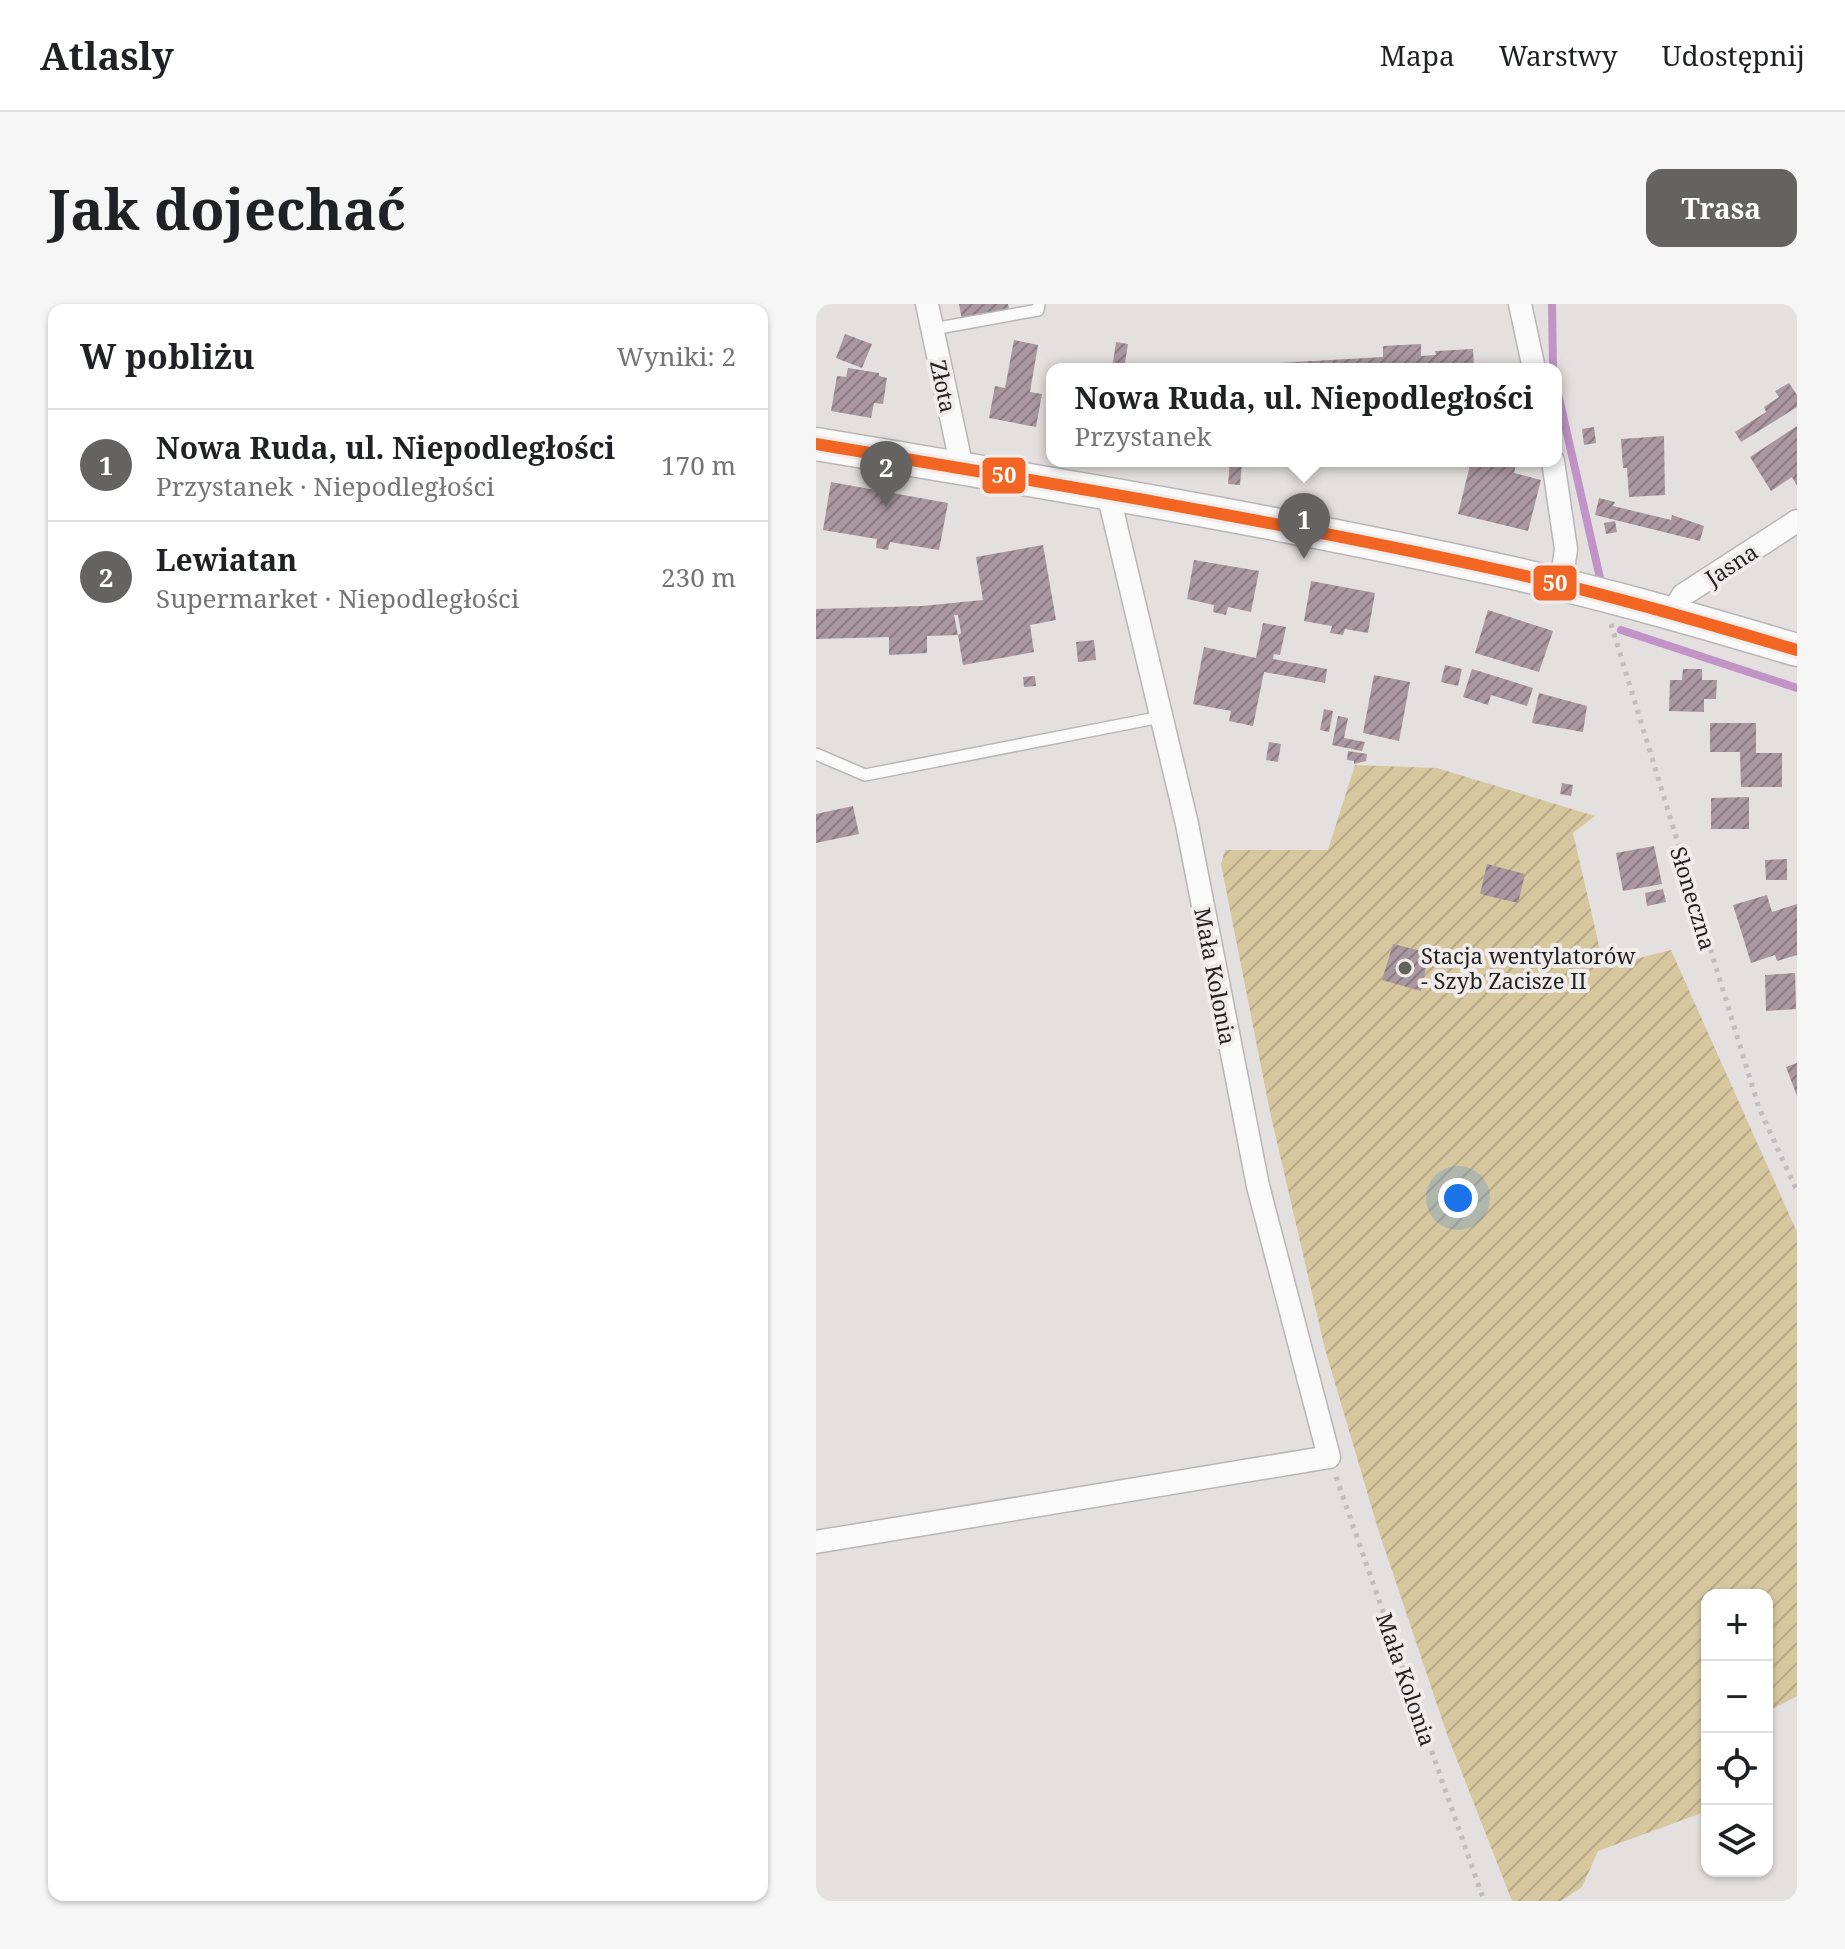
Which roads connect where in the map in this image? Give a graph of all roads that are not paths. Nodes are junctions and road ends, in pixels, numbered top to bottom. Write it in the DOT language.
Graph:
graph roads {
  1 [pos="927,304"];
  2 [pos="1039,304"];
  3 [pos="1520,304"];
  4 [pos="933,329"];
  5 [pos="1533,363"];
  6 [pos="816,444"];
  7 [pos="1554,467"];
  8 [pos="962,468"];
  9 [pos="1108,493"];
  10 [pos="1797,521"];
  11 [pos="1561,585"];
  12 [pos="1672,613"];
  13 [pos="1797,650"];
  14 [pos="1161,717"];
  15 [pos="816,754"];
  16 [pos="816,1542"];
  1 -- 4 [label="street, Złota"];
  2 -- 4 [label="lane"];
  3 -- 5 [label="street"];
  4 -- 8 [label="street, Złota"];
  6 -- 8 [label="street"];
  7 -- 11 [label="street"];
  8 -- 9 [label="street"];
  9 -- 11 [label="street"];
  9 -- 14 [label="street, Mała Kolonia"];
  10 -- 12 [label="street, Jasna"];
  11 -- 12 [label="street"];
  12 -- 13 [label="street"];
  14 -- 15 [label="lane"];
  14 -- 16 [label="street, Mała Kolonia"];
}
